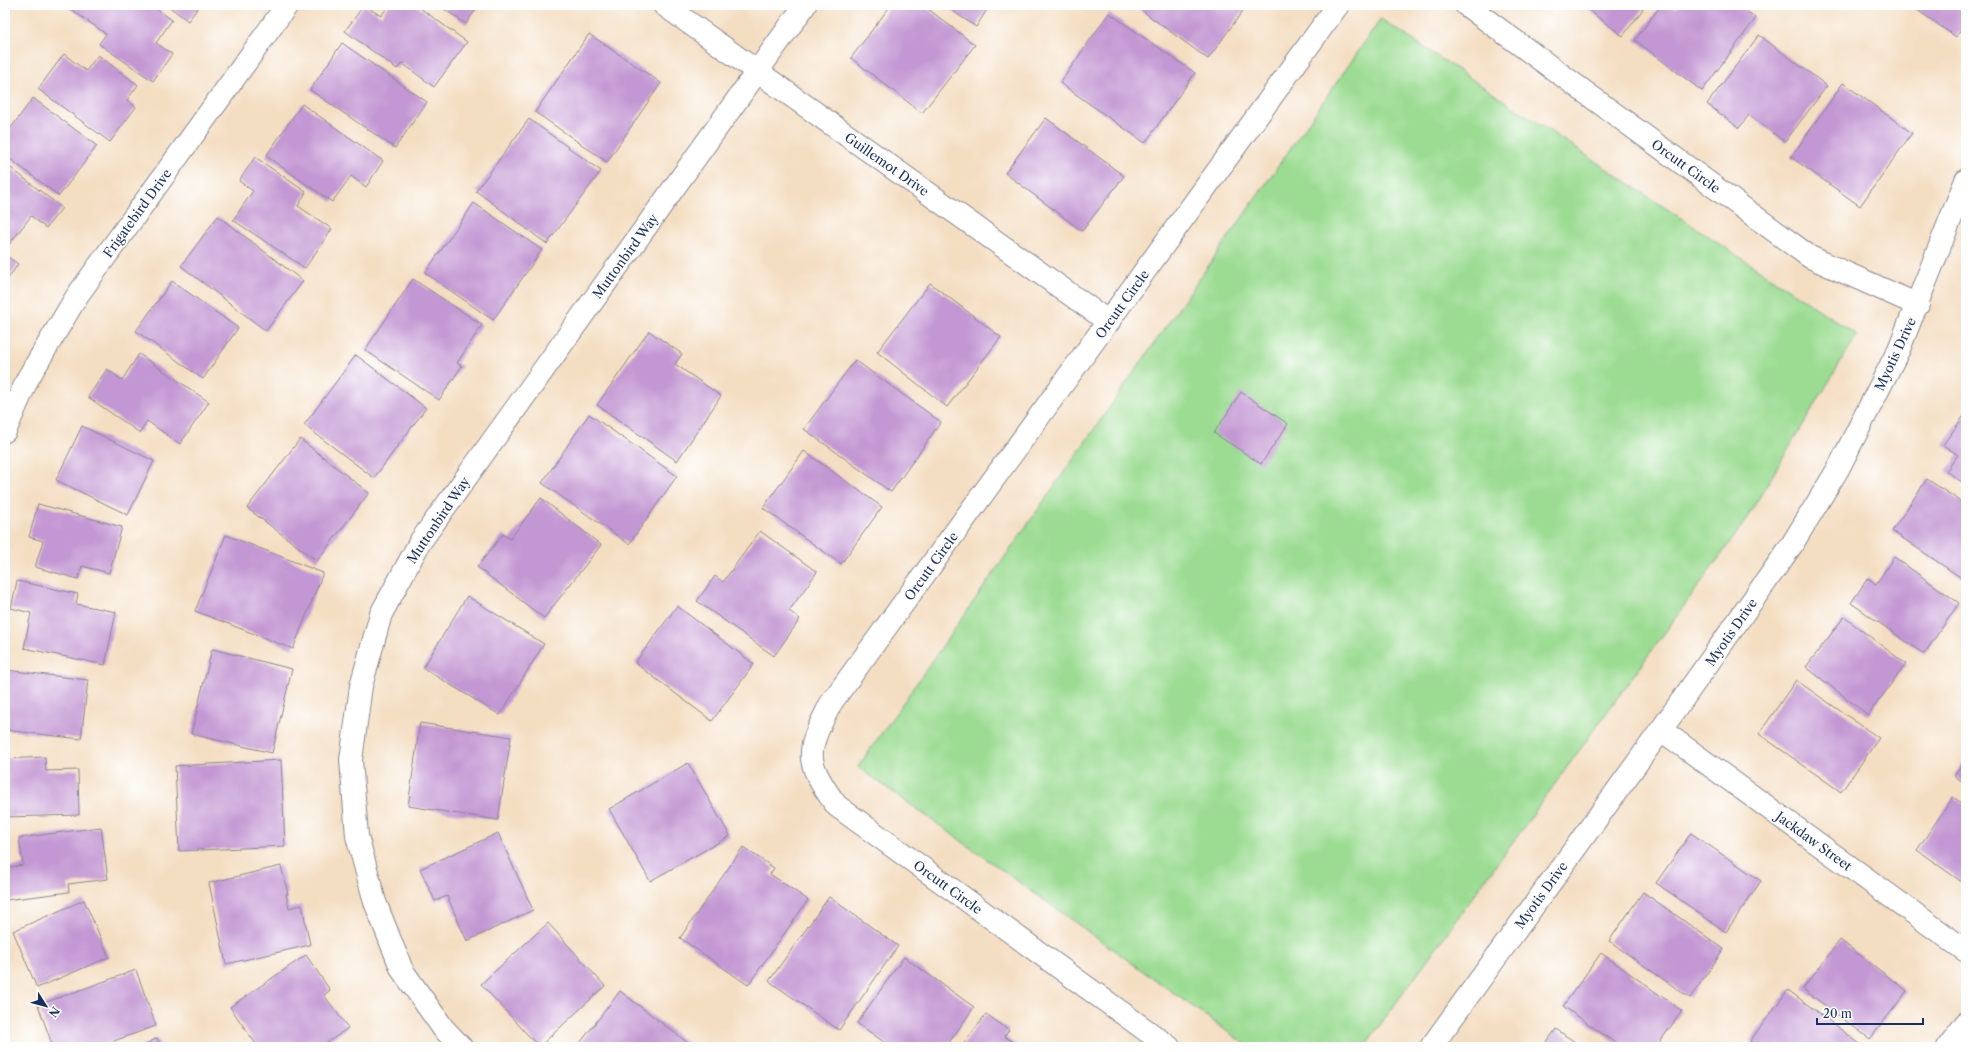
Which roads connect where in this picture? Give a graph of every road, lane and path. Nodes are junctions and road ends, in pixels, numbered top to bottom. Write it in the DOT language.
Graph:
graph roads {
  1 [pos="287,5"];
  2 [pos="664,5"];
  3 [pos="805,5"];
  4 [pos="1338,5"];
  5 [pos="1466,5"];
  6 [pos="757,72"];
  7 [pos="1966,180"];
  8 [pos="1918,305"];
  9 [pos="1109,322"];
  10 [pos="5,431"];
  11 [pos="1661,730"];
  12 [pos="1966,952"];
  13 [pos="1966,1022"];
  14 [pos="461,1047"];
  15 [pos="1169,1047"];
  16 [pos="1431,1047"];
  17 [pos="1948,1047"];
  1 -- 10 [label="street, Frigatebird Drive"];
  2 -- 6 [label="street, Guillemot Drive"];
  3 -- 6 [label="street, Muttonbird Way"];
  4 -- 9 [label="street, Orcutt Circle"];
  5 -- 8 [label="street, Orcutt Circle"];
  6 -- 9 [label="street, Guillemot Drive"];
  6 -- 14 [label="street, Muttonbird Way"];
  7 -- 8 [label="street, Myotis Drive"];
  8 -- 11 [label="street, Myotis Drive"];
  9 -- 15 [label="street, Orcutt Circle"];
  11 -- 12 [label="street, Jackdaw Street"];
  11 -- 16 [label="street, Myotis Drive"];
  13 -- 17 [label="street"];
}
